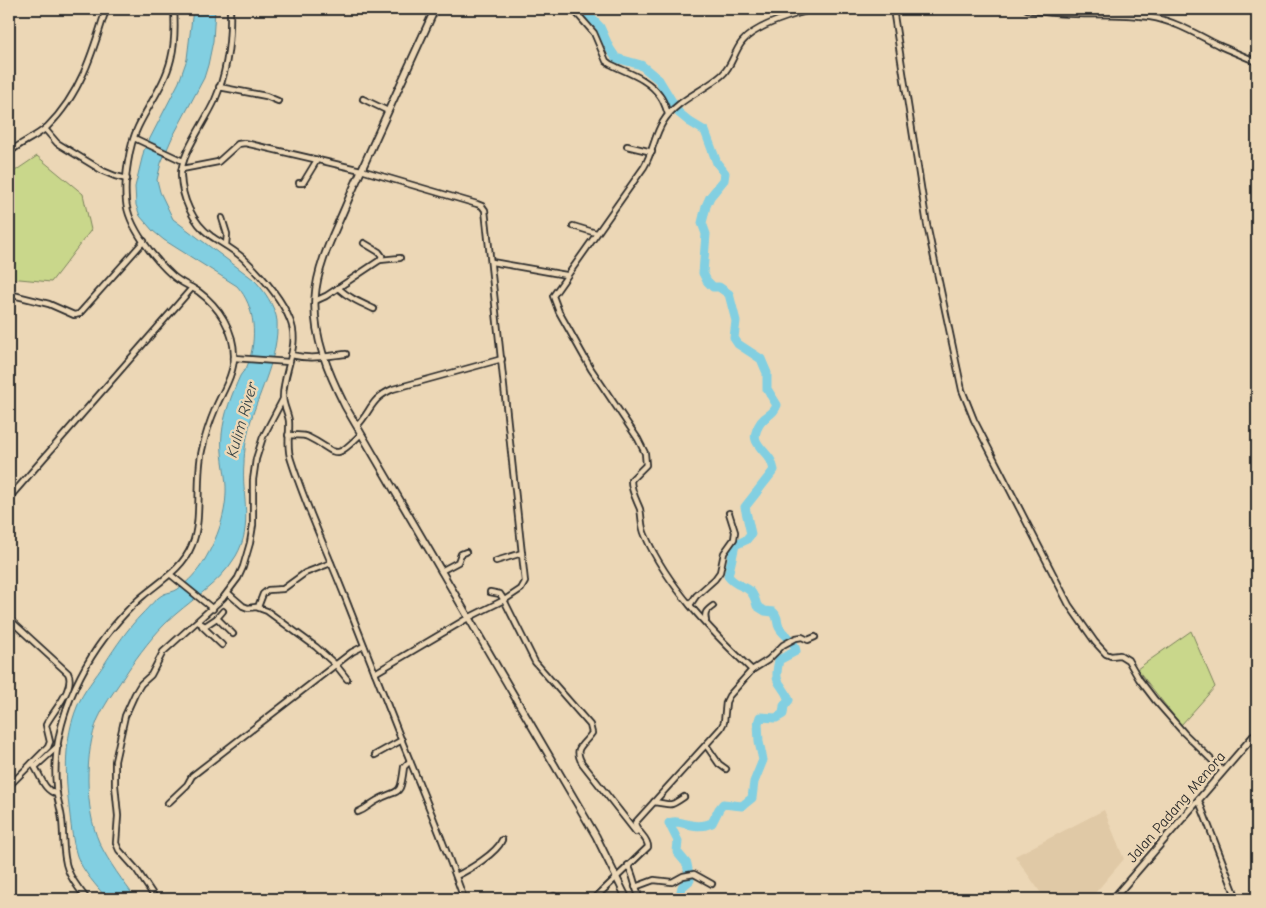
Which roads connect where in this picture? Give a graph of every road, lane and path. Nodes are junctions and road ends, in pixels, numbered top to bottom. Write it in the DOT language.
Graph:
graph roads {
  1 [pos="98,9"];
  2 [pos="174,9"];
  3 [pos="230,9"];
  4 [pos="435,9"];
  5 [pos="573,9"];
  6 [pos="814,9"];
  7 [pos="893,9"];
  8 [pos="1029,9"];
  9 [pos="105,12"];
  10 [pos="1257,62"];
  11 [pos="219,87"];
  12 [pos="363,99"];
  13 [pos="278,101"];
  14 [pos="388,111"];
  15 [pos="670,113"];
  16 [pos="45,129"];
  17 [pos="134,138"];
  18 [pos="628,146"];
  19 [pos="652,152"];
  20 [pos="9,153"];
  21 [pos="317,160"];
  22 [pos="183,161"];
  23 [pos="182,169"];
  24 [pos="361,170"];
  25 [pos="127,179"];
  26 [pos="299,183"];
  27 [pos="222,218"];
  28 [pos="573,226"];
  29 [pos="596,233"];
  30 [pos="144,241"];
  31 [pos="364,243"];
  32 [pos="226,245"];
  33 [pos="400,258"];
  34 [pos="380,260"];
  35 [pos="492,262"];
  36 [pos="566,275"];
  37 [pos="192,288"];
  38 [pos="338,288"];
  39 [pos="9,294"];
  40 [pos="315,301"];
  41 [pos="374,309"];
  42 [pos="346,354"];
  43 [pos="291,355"];
  44 [pos="236,358"];
  45 [pos="324,358"];
  46 [pos="502,359"];
  47 [pos="289,362"];
  48 [pos="283,399"];
  49 [pos="357,426"];
  50 [pos="361,434"];
  51 [pos="288,435"];
  52 [pos="9,498"];
  53 [pos="729,513"];
  54 [pos="466,552"];
  55 [pos="522,553"];
  56 [pos="496,561"];
  57 [pos="331,563"];
  58 [pos="441,571"];
  59 [pos="171,575"];
  60 [pos="228,592"];
  61 [pos="490,592"];
  62 [pos="504,600"];
  63 [pos="690,605"];
  64 [pos="713,606"];
  65 [pos="258,608"];
  66 [pos="212,609"];
  67 [pos="223,611"];
  68 [pos="217,618"];
  69 [pos="468,618"];
  70 [pos="9,619"];
  71 [pos="706,623"];
  72 [pos="200,624"];
  73 [pos="233,634"];
  74 [pos="815,637"];
  75 [pos="222,645"];
  76 [pos="364,646"];
  77 [pos="336,665"];
  78 [pos="752,670"];
  79 [pos="375,673"];
  80 [pos="347,679"];
  81 [pos="1257,732"];
  82 [pos="402,740"];
  83 [pos="706,745"];
  84 [pos="58,746"];
  85 [pos="375,754"];
  86 [pos="410,761"];
  87 [pos="34,765"];
  88 [pos="726,769"];
  89 [pos="1223,772"];
  90 [pos="9,786"];
  91 [pos="57,794"];
  92 [pos="684,797"];
  93 [pos="1199,801"];
  94 [pos="654,802"];
  95 [pos="168,803"];
  96 [pos="358,812"];
  97 [pos="502,840"];
  98 [pos="648,847"];
  99 [pos="628,865"];
  100 [pos="456,876"];
  101 [pos="616,876"];
  102 [pos="712,884"];
  103 [pos="635,887"];
  104 [pos="87,899"];
  105 [pos="156,899"];
  106 [pos="464,899"];
  107 [pos="594,899"];
  108 [pos="627,899"];
  109 [pos="640,899"];
  110 [pos="1113,899"];
  111 [pos="1237,899"];
  1 -- 9 [label="street"];
  2 -- 17 [label="street"];
  3 -- 11 [label="street"];
  4 -- 14 [label="street"];
  5 -- 15 [label="street"];
  6 -- 15 [label="street"];
  7 -- 89 [label="street"];
  8 -- 10 [label="street"];
  9 -- 16 [label="street"];
  11 -- 13 [label="street"];
  11 -- 22 [label="street"];
  12 -- 14 [label="street"];
  14 -- 24 [label="street"];
  15 -- 19 [label="street"];
  16 -- 20 [label="street"];
  16 -- 25 [label="street"];
  17 -- 22 [label="street"];
  17 -- 25 [label="street"];
  18 -- 19 [label="street"];
  19 -- 29 [label="street"];
  21 -- 23 [label="street"];
  21 -- 24 [label="street"];
  21 -- 26 [label="street"];
  22 -- 23 [label="street"];
  23 -- 32 [label="street"];
  24 -- 35 [label="street"];
  24 -- 40 [label="street"];
  25 -- 30 [label="street"];
  27 -- 32 [label="street"];
  28 -- 29 [label="street"];
  29 -- 36 [label="street"];
  30 -- 37 [label="street"];
  30 -- 39 [label="street"];
  31 -- 34 [label="street"];
  32 -- 43 [label="street"];
  33 -- 34 [label="street"];
  34 -- 38 [label="street"];
  35 -- 36 [label="street"];
  35 -- 46 [label="street"];
  36 -- 63 [label="street"];
  37 -- 44 [label="street"];
  37 -- 52 [label="street"];
  38 -- 40 [label="street"];
  38 -- 41 [label="street"];
  40 -- 45 [label="street"];
  42 -- 45 [label="street"];
  43 -- 45 [label="street"];
  43 -- 47 [label="street"];
  44 -- 47 [label="street"];
  44 -- 59 [label="street"];
  45 -- 49 [label="street"];
  46 -- 49 [label="street"];
  46 -- 55 [label="street"];
  47 -- 48 [label="street"];
  48 -- 51 [label="street"];
  48 -- 60 [label="street"];
  49 -- 50 [label="street"];
  50 -- 51 [label="street"];
  50 -- 58 [label="street"];
  51 -- 57 [label="street"];
  53 -- 63 [label="street"];
  54 -- 58 [label="street"];
  55 -- 56 [label="street"];
  55 -- 62 [label="street"];
  57 -- 65 [label="street"];
  57 -- 76 [label="street"];
  58 -- 69 [label="street"];
  59 -- 66 [label="street"];
  59 -- 84 [label="street"];
  60 -- 65 [label="street"];
  60 -- 66 [label="street"];
  61 -- 62 [label="street"];
  62 -- 69 [label="street"];
  62 -- 98 [label="street"];
  63 -- 71 [label="street"];
  64 -- 71 [label="street"];
  65 -- 77 [label="street"];
  66 -- 72 [label="street"];
  67 -- 68 [label="street"];
  68 -- 72 [label="street"];
  68 -- 73 [label="street"];
  69 -- 79 [label="street"];
  69 -- 101 [label="street"];
  70 -- 87 [label="street"];
  71 -- 78 [label="street"];
  72 -- 75 [label="street"];
  72 -- 105 [label="street"];
  74 -- 78 [label="street"];
  76 -- 77 [label="street"];
  76 -- 79 [label="street"];
  77 -- 80 [label="street"];
  77 -- 95 [label="street"];
  78 -- 83 [label="street"];
  79 -- 82 [label="street"];
  81 -- 89 [label="street, Jalan Padang Menora"];
  82 -- 85 [label="street"];
  82 -- 86 [label="street"];
  83 -- 88 [label="street"];
  83 -- 94 [label="street"];
  84 -- 87 [label="street"];
  84 -- 91 [label="street"];
  86 -- 96 [label="street"];
  86 -- 100 [label="street"];
  87 -- 90 [label="street"];
  87 -- 91 [label="street"];
  89 -- 93 [label="street, Jalan Padang Menora"];
  91 -- 104 [label="street"];
  92 -- 94 [label="street"];
  93 -- 110 [label="street, Jalan Padang Menora"];
  93 -- 111 [label="street"];
  94 -- 98 [label="street"];
  97 -- 100 [label="street"];
  98 -- 99 [label="street"];
  99 -- 101 [label="street"];
  99 -- 103 [label="street"];
  100 -- 106 [label="street"];
  101 -- 107 [label="street"];
  101 -- 108 [label="street"];
  102 -- 103 [label="street"];
  103 -- 109 [label="street"];
}
